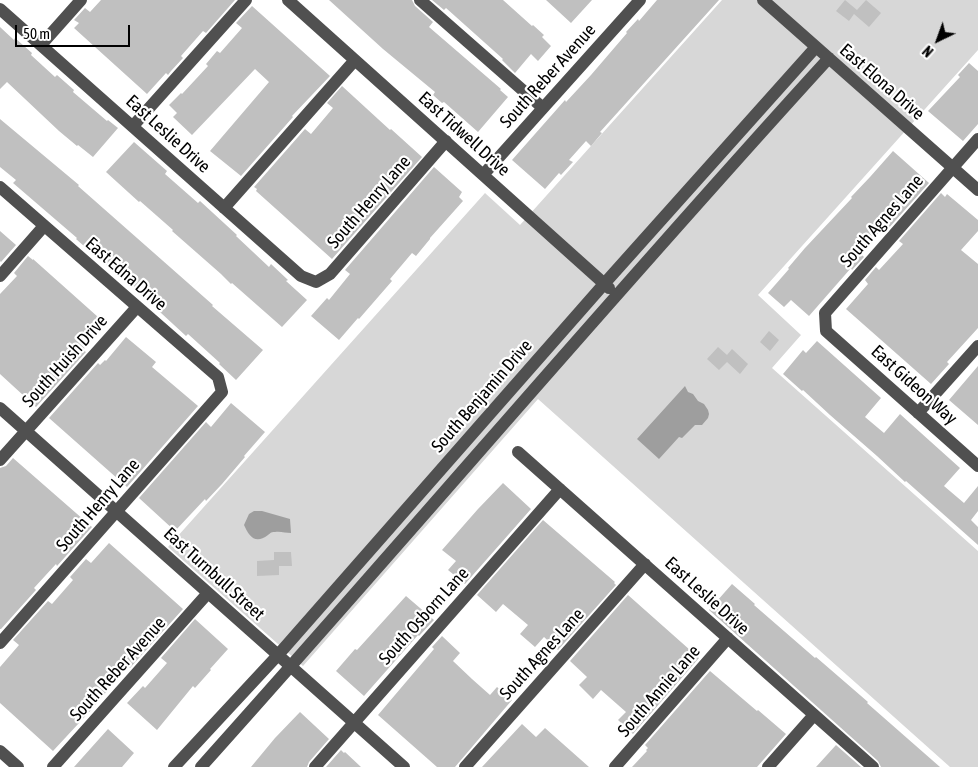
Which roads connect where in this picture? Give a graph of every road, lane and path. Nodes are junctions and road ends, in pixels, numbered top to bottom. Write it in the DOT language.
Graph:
graph roads {
  1 [pos="81,0"];
  2 [pos="246,0"];
  3 [pos="420,0"];
  4 [pos="763,0"];
  5 [pos="638,1"];
  6 [pos="294,2"];
  7 [pos="0,9"];
  8 [pos="40,45"];
  9 [pos="816,47"];
  10 [pos="829,58"];
  11 [pos="355,60"];
  12 [pos="543,108"];
  13 [pos="133,126"];
  14 [pos="978,139"];
  15 [pos="446,141"];
  16 [pos="953,167"];
  17 [pos="483,175"];
  18 [pos="0,187"];
  19 [pos="978,190"];
  20 [pos="224,208"];
  21 [pos="44,226"];
  22 [pos="0,276"];
  23 [pos="316,282"];
  24 [pos="604,284"];
  25 [pos="617,295"];
  26 [pos="137,307"];
  27 [pos="826,331"];
  28 [pos="978,346"];
  29 [pos="222,392"];
  30 [pos="0,408"];
  31 [pos="918,413"];
  32 [pos="26,431"];
  33 [pos="518,452"];
  34 [pos="0,460"];
  35 [pos="978,466"];
  36 [pos="560,489"];
  37 [pos="116,511"];
  38 [pos="645,564"];
  39 [pos="208,594"];
  40 [pos="728,638"];
  41 [pos="0,643"];
  42 [pos="278,655"];
  43 [pos="292,666"];
  44 [pos="814,715"];
  45 [pos="354,722"];
  46 [pos="0,751"];
  47 [pos="18,767"];
  48 [pos="54,767"];
  49 [pos="174,767"];
  50 [pos="202,767"];
  51 [pos="315,767"];
  52 [pos="404,767"];
  53 [pos="465,767"];
  54 [pos="616,767"];
  55 [pos="768,767"];
  56 [pos="873,767"];
  1 -- 8 [label="street"];
  2 -- 13 [label="street"];
  3 -- 12 [label="street"];
  4 -- 9 [label="street, East Elona Drive"];
  5 -- 12 [label="street, South Reber Avenue"];
  6 -- 11 [label="street, East Tidwell Drive"];
  7 -- 8 [label="street, East Leslie Drive"];
  8 -- 13 [label="street, East Leslie Drive"];
  9 -- 10 [label="street, East Elona Drive"];
  9 -- 24 [label="street, South Benjamin Drive"];
  10 -- 16 [label="street, East Elona Drive"];
  10 -- 25 [label="street, South Benjamin Drive"];
  11 -- 15 [label="street, East Tidwell Drive"];
  11 -- 20 [label="street"];
  12 -- 17 [label="street, South Reber Avenue"];
  13 -- 20 [label="street, East Leslie Drive"];
  14 -- 16 [label="street, South Agnes Lane"];
  15 -- 17 [label="street, East Tidwell Drive"];
  15 -- 23 [label="street, South Henry Lane"];
  16 -- 19 [label="street, East Elona Drive"];
  16 -- 27 [label="street, South Agnes Lane"];
  17 -- 24 [label="street, East Tidwell Drive"];
  18 -- 21 [label="street, East Edna Drive"];
  20 -- 23 [label="street, East Leslie Drive"];
  21 -- 22 [label="street"];
  21 -- 26 [label="street, East Edna Drive"];
  24 -- 25 [label="street, East Tidwell Drive"];
  24 -- 42 [label="street, South Benjamin Drive"];
  25 -- 43 [label="street, South Benjamin Drive"];
  26 -- 29 [label="street, East Edna Drive"];
  26 -- 32 [label="street, South Huish Drive"];
  27 -- 31 [label="street, East Gideon Way"];
  28 -- 31 [label="street"];
  29 -- 37 [label="street, South Henry Lane"];
  30 -- 32 [label="street, East Turnbull Street"];
  31 -- 35 [label="street, East Gideon Way"];
  32 -- 34 [label="street, South Huish Drive"];
  32 -- 37 [label="street, East Turnbull Street"];
  33 -- 36 [label="street, East Leslie Drive"];
  36 -- 38 [label="street, East Leslie Drive"];
  36 -- 45 [label="street, South Osborn Lane"];
  37 -- 39 [label="street, East Turnbull Street"];
  37 -- 41 [label="street, South Henry Lane"];
  38 -- 40 [label="street, East Leslie Drive"];
  38 -- 53 [label="street, South Agnes Lane"];
  39 -- 42 [label="street, East Turnbull Street"];
  39 -- 48 [label="street, South Reber Avenue"];
  40 -- 44 [label="street, East Leslie Drive"];
  40 -- 54 [label="street, South Annie Lane"];
  42 -- 43 [label="street, East Turnbull Street"];
  42 -- 49 [label="street, South Benjamin Drive"];
  43 -- 45 [label="street, East Turnbull Street"];
  43 -- 50 [label="street, South Benjamin Drive"];
  44 -- 55 [label="street"];
  44 -- 56 [label="street, East Leslie Drive"];
  45 -- 51 [label="street, South Osborn Lane"];
  45 -- 52 [label="street, East Turnbull Street"];
  46 -- 47 [label="street"];
}
